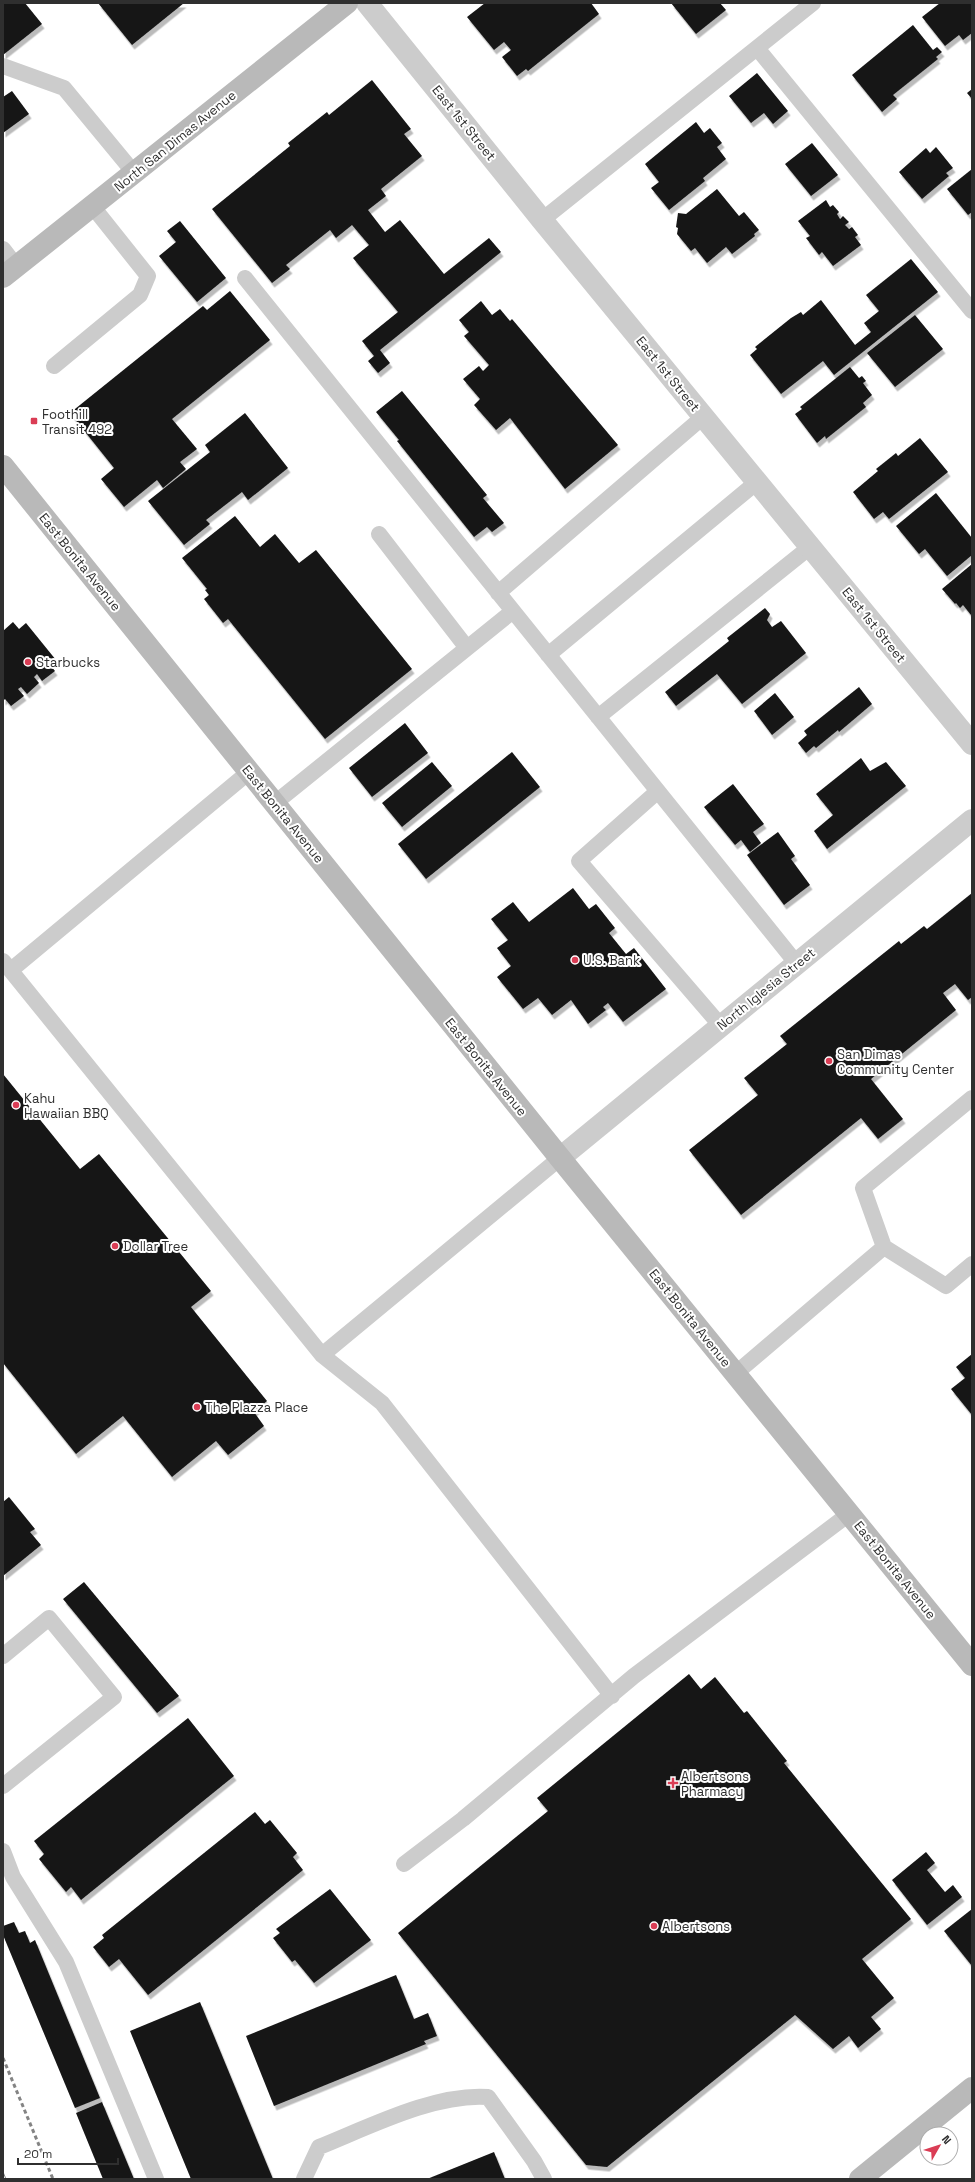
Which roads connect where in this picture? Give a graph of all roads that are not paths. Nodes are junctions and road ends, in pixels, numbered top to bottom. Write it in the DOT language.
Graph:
graph roads {
  1 [pos="347,3"];
  2 [pos="366,3"];
  3 [pos="812,3"];
  4 [pos="757,48"];
  5 [pos="3,66"];
  6 [pos="135,174"];
  7 [pos="93,207"];
  8 [pos="542,220"];
  9 [pos="3,249"];
  10 [pos="10,272"];
  11 [pos="245,278"];
  12 [pos="972,311"];
  13 [pos="54,366"];
  14 [pos="703,417"];
  15 [pos="3,466"];
  16 [pos="757,482"];
  17 [pos="379,534"];
  18 [pos="810,547"];
  19 [pos="498,593"];
  20 [pos="513,611"];
  21 [pos="467,648"];
  22 [pos="548,655"];
  23 [pos="598,717"];
  24 [pos="972,744"];
  25 [pos="249,772"];
  26 [pos="658,791"];
  27 [pos="275,804"];
  28 [pos="972,820"];
  29 [pos="797,964"];
  30 [pos="7,966"];
  31 [pos="721,1026"];
  32 [pos="972,1098"];
  33 [pos="560,1158"];
  34 [pos="884,1247"];
  35 [pos="972,1264"];
  36 [pos="322,1355"];
  37 [pos="735,1374"];
  38 [pos="849,1514"];
  39 [pos="3,1656"];
  40 [pos="972,1666"];
  41 [pos="612,1696"];
  42 [pos="3,1786"];
  43 [pos="3,1851"];
  44 [pos="404,1864"];
  45 [pos="972,2088"];
  46 [pos="156,2179"];
  47 [pos="304,2179"];
  48 [pos="544,2179"];
  49 [pos="860,2179"];
  1 -- 6 [label="main road, North San Dimas Avenue"];
  2 -- 8 [label="street, East 1st Street"];
  3 -- 4 [label="lane"];
  4 -- 8 [label="lane"];
  4 -- 12 [label="lane"];
  5 -- 6 [label="lane"];
  6 -- 7 [label="main road, North San Dimas Avenue"];
  7 -- 10 [label="main road, North San Dimas Avenue"];
  7 -- 13 [label="lane"];
  8 -- 14 [label="street, East 1st Street"];
  9 -- 10 [label="lane"];
  11 -- 19 [label="lane"];
  14 -- 16 [label="street, East 1st Street"];
  14 -- 19 [label="lane"];
  15 -- 25 [label="main road, East Bonita Avenue"];
  16 -- 18 [label="street, East 1st Street"];
  16 -- 22 [label="lane"];
  17 -- 21 [label="lane"];
  18 -- 23 [label="lane"];
  18 -- 24 [label="street, East 1st Street"];
  19 -- 20 [label="lane"];
  20 -- 21 [label="lane"];
  20 -- 22 [label="lane"];
  21 -- 27 [label="lane"];
  22 -- 23 [label="lane"];
  23 -- 26 [label="lane"];
  25 -- 27 [label="main road, East Bonita Avenue"];
  25 -- 30 [label="lane"];
  26 -- 29 [label="lane"];
  26 -- 31 [label="lane"];
  27 -- 33 [label="main road, East Bonita Avenue"];
  28 -- 29 [label="street, North Iglesia Street"];
  29 -- 31 [label="street, North Iglesia Street"];
  30 -- 36 [label="lane"];
  31 -- 33 [label="street, North Iglesia Street"];
  32 -- 34 [label="lane"];
  33 -- 36 [label="lane"];
  33 -- 37 [label="main road, East Bonita Avenue"];
  34 -- 35 [label="lane"];
  34 -- 37 [label="lane"];
  36 -- 41 [label="lane"];
  37 -- 38 [label="main road, East Bonita Avenue"];
  38 -- 40 [label="main road, East Bonita Avenue"];
  38 -- 41 [label="lane"];
  39 -- 42 [label="lane"];
  41 -- 44 [label="lane"];
  43 -- 46 [label="lane"];
  45 -- 49 [label="main road"];
  47 -- 48 [label="lane"];
}
